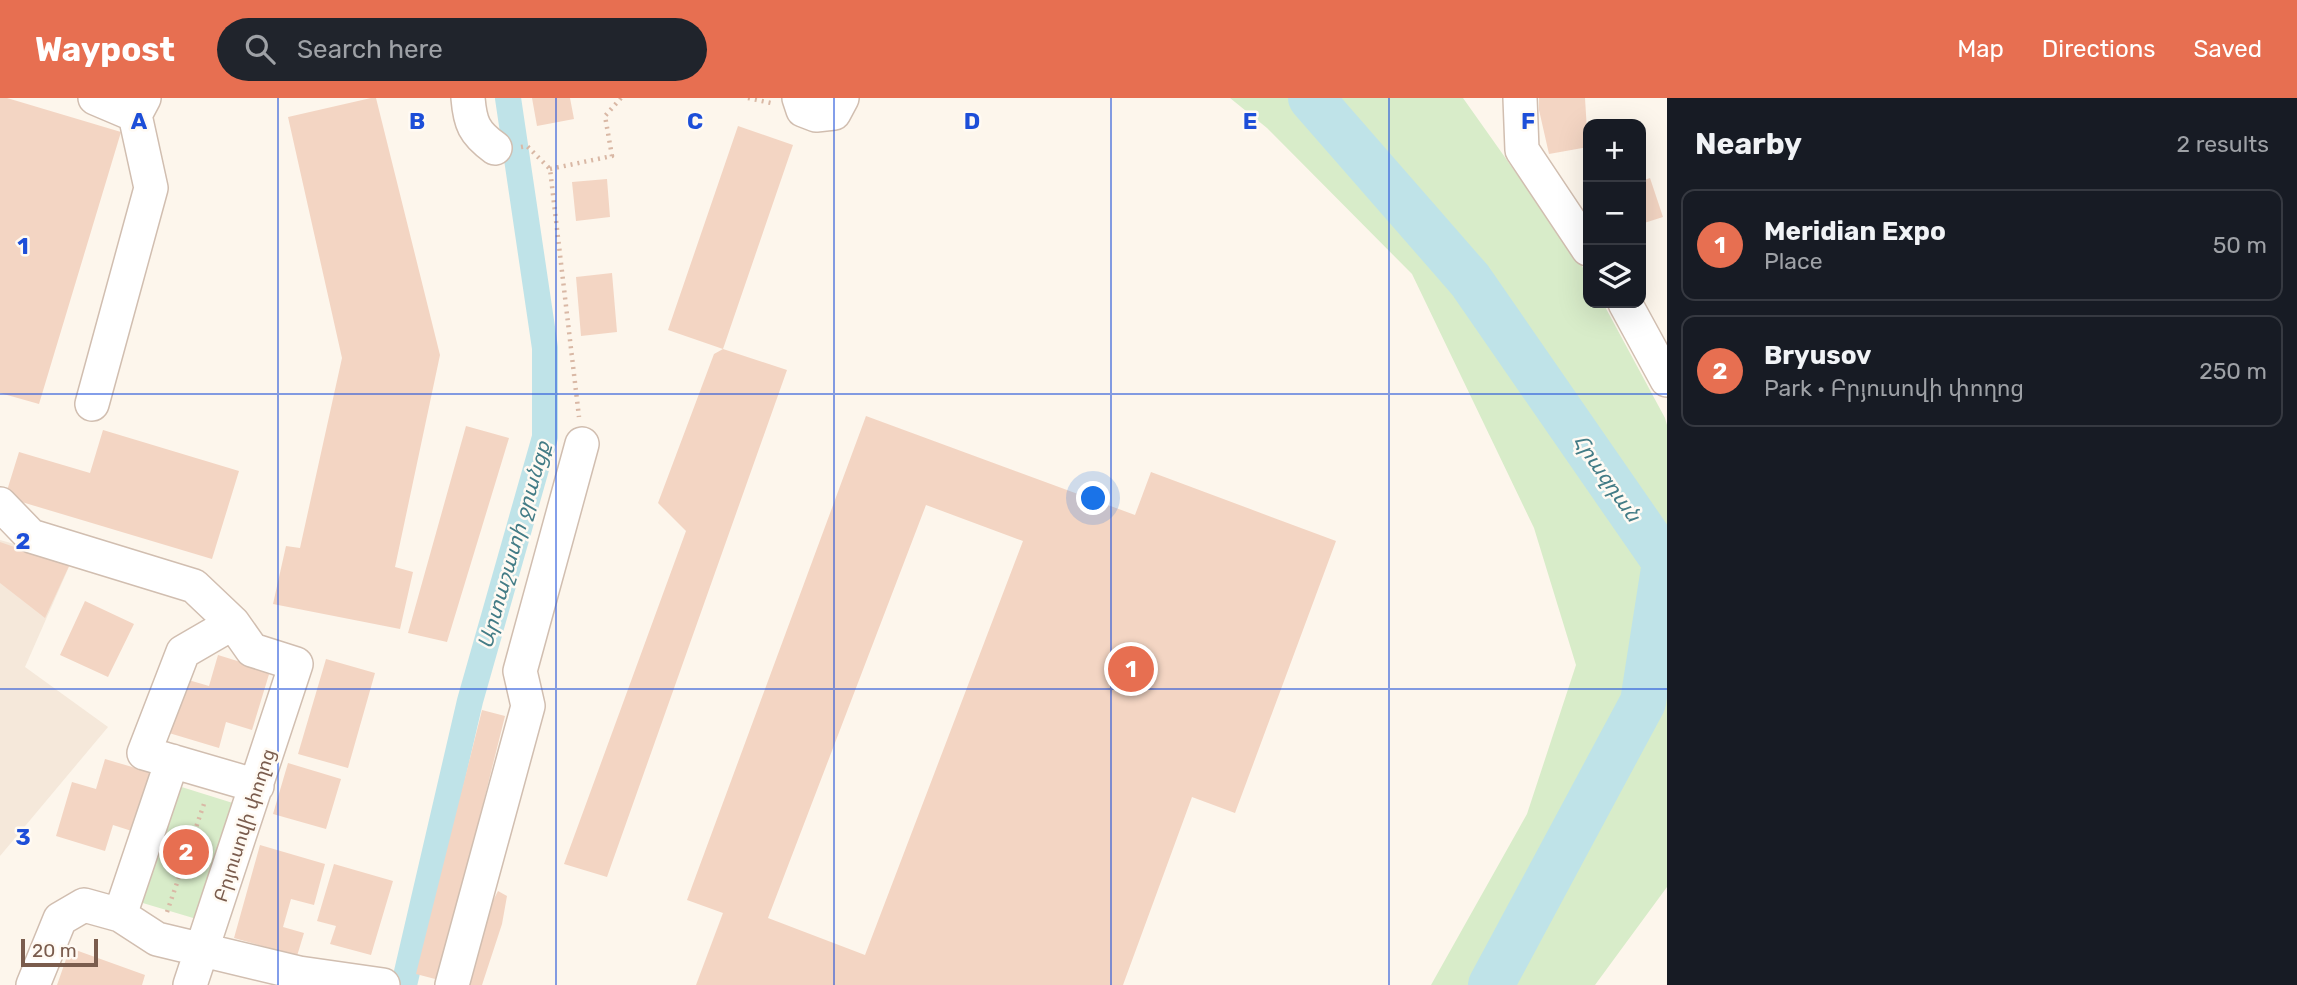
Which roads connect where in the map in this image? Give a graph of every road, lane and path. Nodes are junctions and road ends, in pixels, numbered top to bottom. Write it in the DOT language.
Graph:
graph roads {
  1 [pos="95,98"];
  2 [pos="468,98"];
  3 [pos="621,98"];
  4 [pos="799,98"];
  5 [pos="842,98"];
  6 [pos="1520,98"];
  7 [pos="139,106"];
  8 [pos="511,147"];
  9 [pos="550,169"];
  10 [pos="1586,245"];
  11 [pos="1628,308"];
  12 [pos="1667,380"];
  13 [pos="92,404"];
  14 [pos="582,444"];
  15 [pos="0,504"];
  16 [pos="233,623"];
  17 [pos="172,761"];
  18 [pos="214,773"];
  19 [pos="257,786"];
  20 [pos="120,915"];
  21 [pos="157,939"];
  22 [pos="202,949"];
  23 [pos="33,985"];
  24 [pos="190,985"];
  25 [pos="379,985"];
  26 [pos="452,985"];
  1 -- 7 [label="street"];
  2 -- 8 [label="street"];
  3 -- 9 [label="path"];
  4 -- 5 [label="street"];
  6 -- 10 [label="street"];
  7 -- 13 [label="street"];
  8 -- 9 [label="path"];
  9 -- 14 [label="path"];
  11 -- 12 [label="street"];
  14 -- 26 [label="street"];
  15 -- 16 [label="street"];
  16 -- 17 [label="street"];
  16 -- 19 [label="street, Բրյուսովի փողոց"];
  17 -- 18 [label="street"];
  17 -- 20 [label="street"];
  18 -- 19 [label="street"];
  18 -- 21 [label="path"];
  19 -- 22 [label="street, Բրյուսովի փողոց"];
  20 -- 21 [label="street"];
  20 -- 23 [label="street"];
  21 -- 22 [label="street"];
  22 -- 24 [label="street, Բրյուսովի փողոց"];
  22 -- 25 [label="street"];
}
